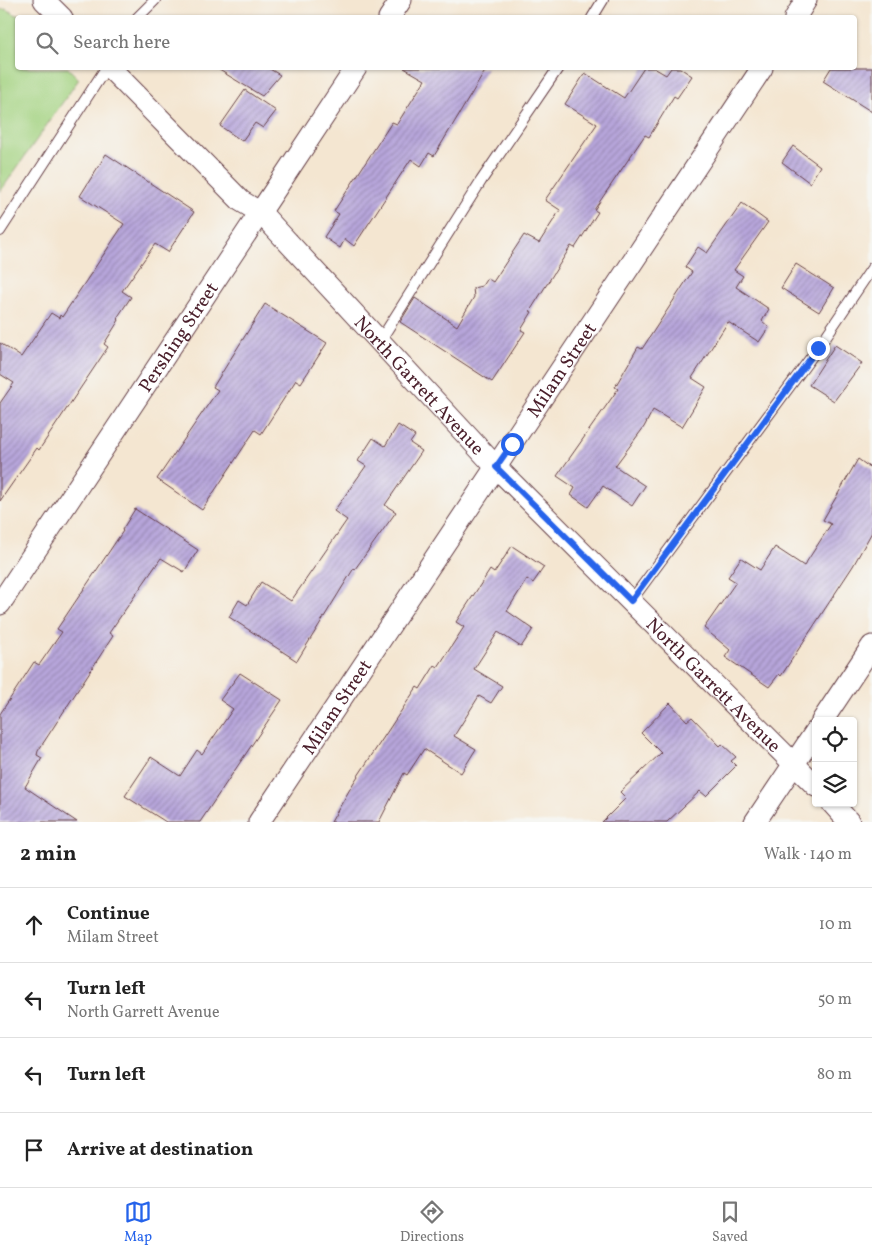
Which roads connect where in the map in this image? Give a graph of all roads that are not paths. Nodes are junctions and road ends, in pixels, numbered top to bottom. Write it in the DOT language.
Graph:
graph roads {
  1 [pos="44,0"];
  2 [pos="155,0"];
  3 [pos="400,0"];
  4 [pos="603,0"];
  5 [pos="806,0"];
  6 [pos="59,15"];
  7 [pos="140,15"];
  8 [pos="391,15"];
  9 [pos="594,15"];
  10 [pos="797,15"];
  11 [pos="105,70"];
  12 [pos="112,70"];
  13 [pos="355,70"];
  14 [pos="557,70"];
  15 [pos="761,70"];
  16 [pos="261,213"];
  17 [pos="0,231"];
  18 [pos="872,268"];
  19 [pos="380,341"];
  20 [pos="496,467"];
  21 [pos="631,601"];
  22 [pos="0,604"];
  23 [pos="872,646"];
  24 [pos="825,717"];
  25 [pos="812,737"];
  26 [pos="794,763"];
  27 [pos="812,782"];
  28 [pos="836,807"];
  29 [pos="259,822"];
  30 [pos="755,822"];
  31 [pos="849,822"];
  1 -- 6 [label="street"];
  2 -- 7 [label="lane"];
  3 -- 8 [label="street"];
  4 -- 9 [label="lane"];
  5 -- 10 [label="street"];
  11 -- 17 [label="lane"];
  12 -- 16 [label="street, North Garrett Avenue"];
  13 -- 16 [label="street, Pershing Street"];
  14 -- 19 [label="lane"];
  15 -- 20 [label="street, Milam Street"];
  16 -- 19 [label="street, North Garrett Avenue"];
  16 -- 22 [label="street, Pershing Street"];
  18 -- 21 [label="lane"];
  19 -- 20 [label="street, North Garrett Avenue"];
  20 -- 21 [label="street, North Garrett Avenue"];
  20 -- 29 [label="street, Milam Street"];
  21 -- 26 [label="street, North Garrett Avenue"];
  23 -- 24 [label="street"];
  25 -- 26 [label="street"];
  26 -- 27 [label="street, North Garrett Avenue"];
  26 -- 30 [label="street"];
  28 -- 31 [label="street"];
}
